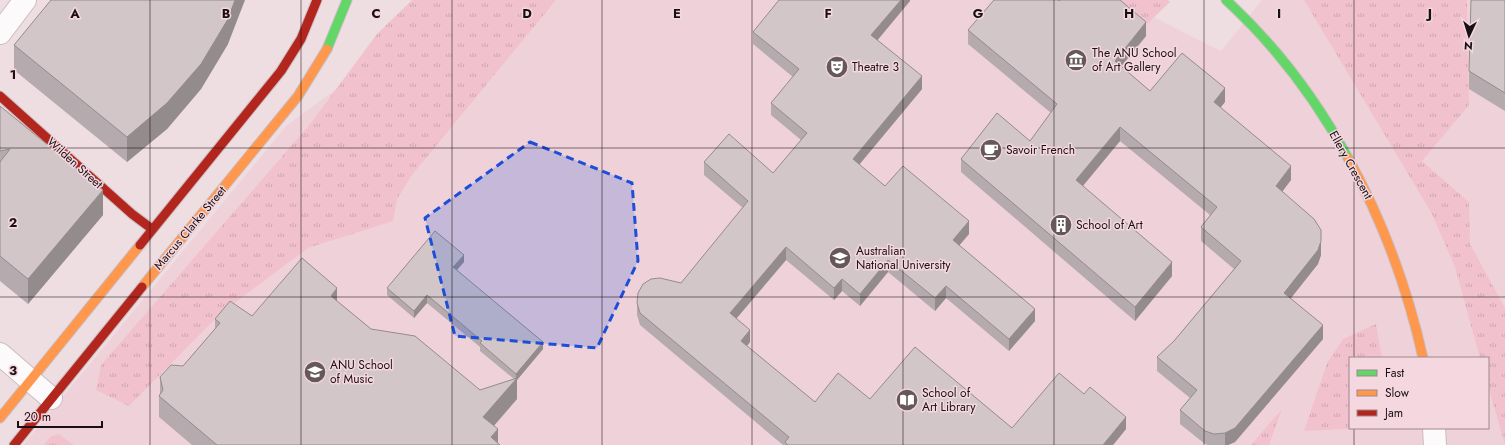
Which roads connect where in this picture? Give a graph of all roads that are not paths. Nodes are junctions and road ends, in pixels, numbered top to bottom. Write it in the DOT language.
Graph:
graph roads {
  1 [pos="25,0"];
  2 [pos="316,0"];
  3 [pos="347,0"];
  4 [pos="1226,0"];
  5 [pos="0,33"];
  6 [pos="0,96"];
  7 [pos="152,229"];
  8 [pos="0,354"];
  9 [pos="1423,357"];
  10 [pos="30,380"];
  11 [pos="51,398"];
  12 [pos="0,418"];
  13 [pos="1434,429"];
  14 [pos="14,445"];
  15 [pos="1435,445"];
  1 -- 5 [label="street"];
  2 -- 7 [label="street"];
  3 -- 11 [label="street, Marcus Clarke Street"];
  4 -- 9 [label="street, Ellery Crescent"];
  6 -- 7 [label="street, Wilden Street"];
  7 -- 10 [label="street"];
  8 -- 10 [label="street"];
  10 -- 11 [label="street"];
  10 -- 12 [label="street"];
  11 -- 14 [label="street, Marcus Clarke Street"];
  13 -- 15 [label="street"];
}
